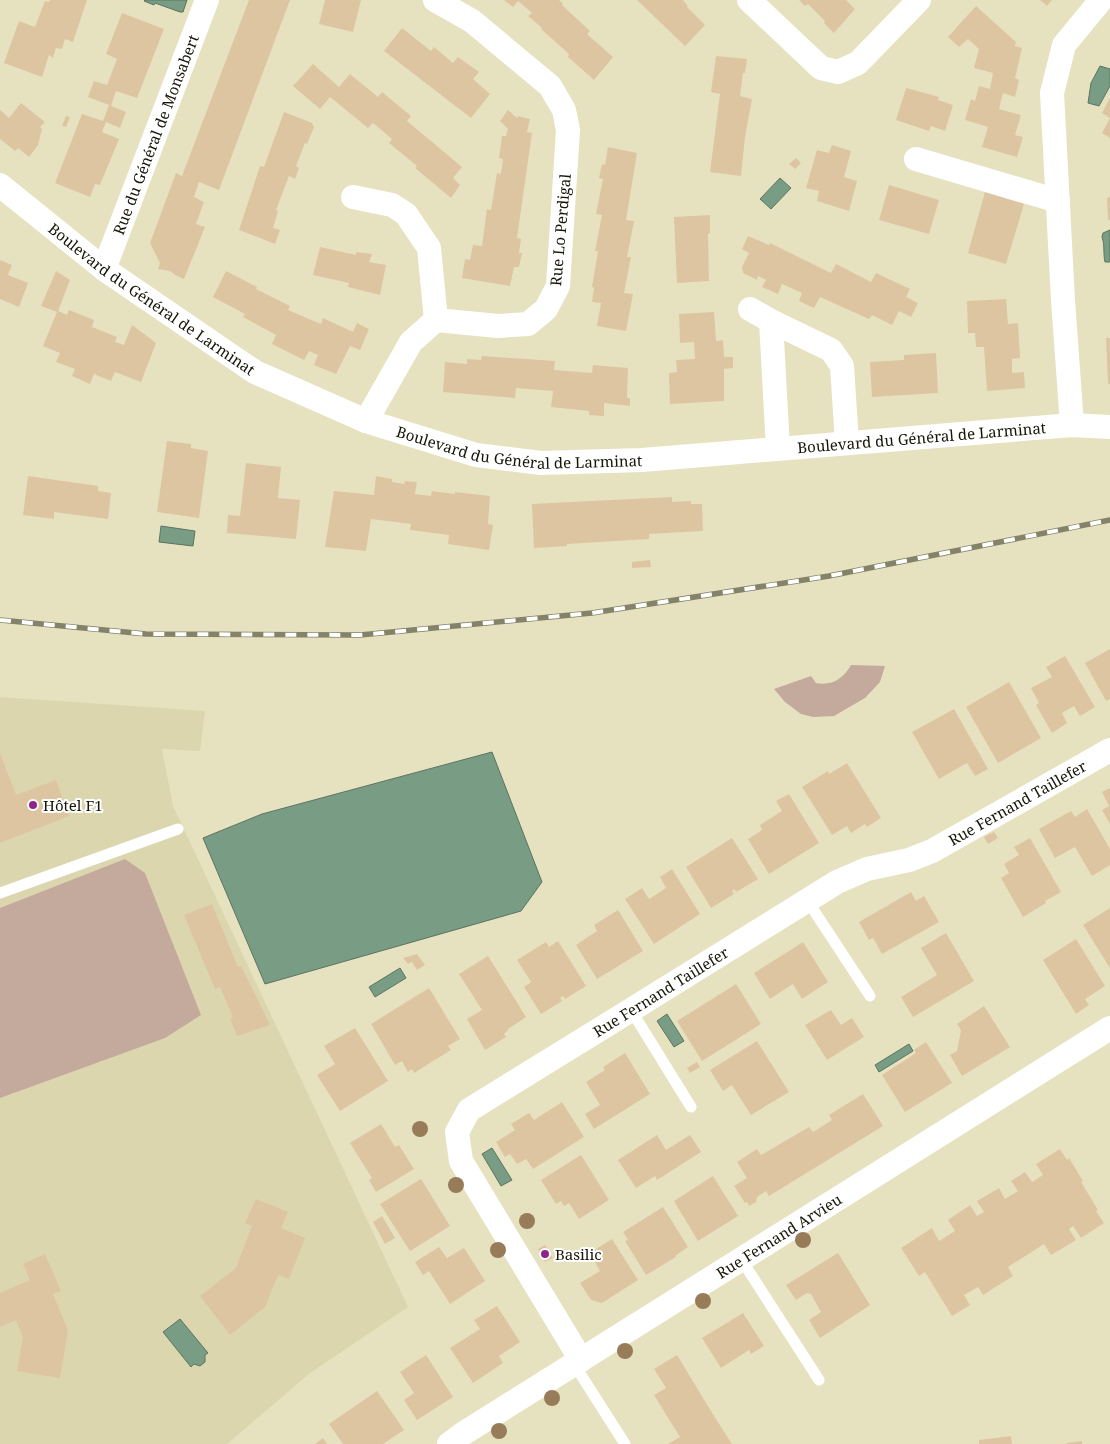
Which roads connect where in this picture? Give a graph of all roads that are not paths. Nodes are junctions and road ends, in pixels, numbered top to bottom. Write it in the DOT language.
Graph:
graph roads {
  1 [pos="207,0"];
  2 [pos="435,0"];
  3 [pos="749,0"];
  4 [pos="919,0"];
  5 [pos="1101,0"];
  6 [pos="916,159"];
  7 [pos="0,185"];
  8 [pos="352,197"];
  9 [pos="1058,201"];
  10 [pos="104,269"];
  11 [pos="750,309"];
  12 [pos="436,320"];
  13 [pos="771,321"];
  14 [pos="366,421"];
  15 [pos="1072,425"];
  16 [pos="1110,427"];
  17 [pos="847,443"];
  18 [pos="778,449"];
  19 [pos="1110,750"];
  20 [pos="178,829"];
  21 [pos="0,893"];
  22 [pos="807,900"];
  23 [pos="870,996"];
  24 [pos="632,1010"];
  25 [pos="1110,1028"];
  26 [pos="692,1107"];
  27 [pos="741,1259"];
  28 [pos="577,1362"];
  29 [pos="819,1380"];
  30 [pos="449,1444"];
  31 [pos="625,1444"];
  1 -- 10 [label="street, Rue du Général de Monsabert"];
  2 -- 12 [label="street, Rue Lo Perdigal"];
  3 -- 4 [label="street"];
  5 -- 9 [label="street"];
  6 -- 9 [label="street"];
  7 -- 10 [label="street, Boulevard du Général de Larminat"];
  8 -- 12 [label="street"];
  9 -- 15 [label="street"];
  10 -- 14 [label="street, Boulevard du Général de Larminat"];
  11 -- 13 [label="street"];
  12 -- 14 [label="street"];
  13 -- 17 [label="street"];
  13 -- 18 [label="street"];
  14 -- 18 [label="street, Boulevard du Général de Larminat"];
  15 -- 16 [label="street, Boulevard du Général de Larminat"];
  15 -- 17 [label="street, Boulevard du Général de Larminat"];
  17 -- 18 [label="street, Boulevard du Général de Larminat"];
  19 -- 22 [label="street, Rue Fernand Taillefer"];
  20 -- 21 [label="lane"];
  22 -- 23 [label="lane"];
  22 -- 24 [label="street, Rue Fernand Taillefer"];
  24 -- 26 [label="lane"];
  24 -- 28 [label="street, Rue Fernand Taillefer"];
  25 -- 27 [label="street, Rue Fernand Arvieu"];
  27 -- 28 [label="street, Rue Fernand Arvieu"];
  27 -- 29 [label="lane"];
  28 -- 30 [label="street, Rue Fernand Arvieu"];
  28 -- 31 [label="lane"];
}
